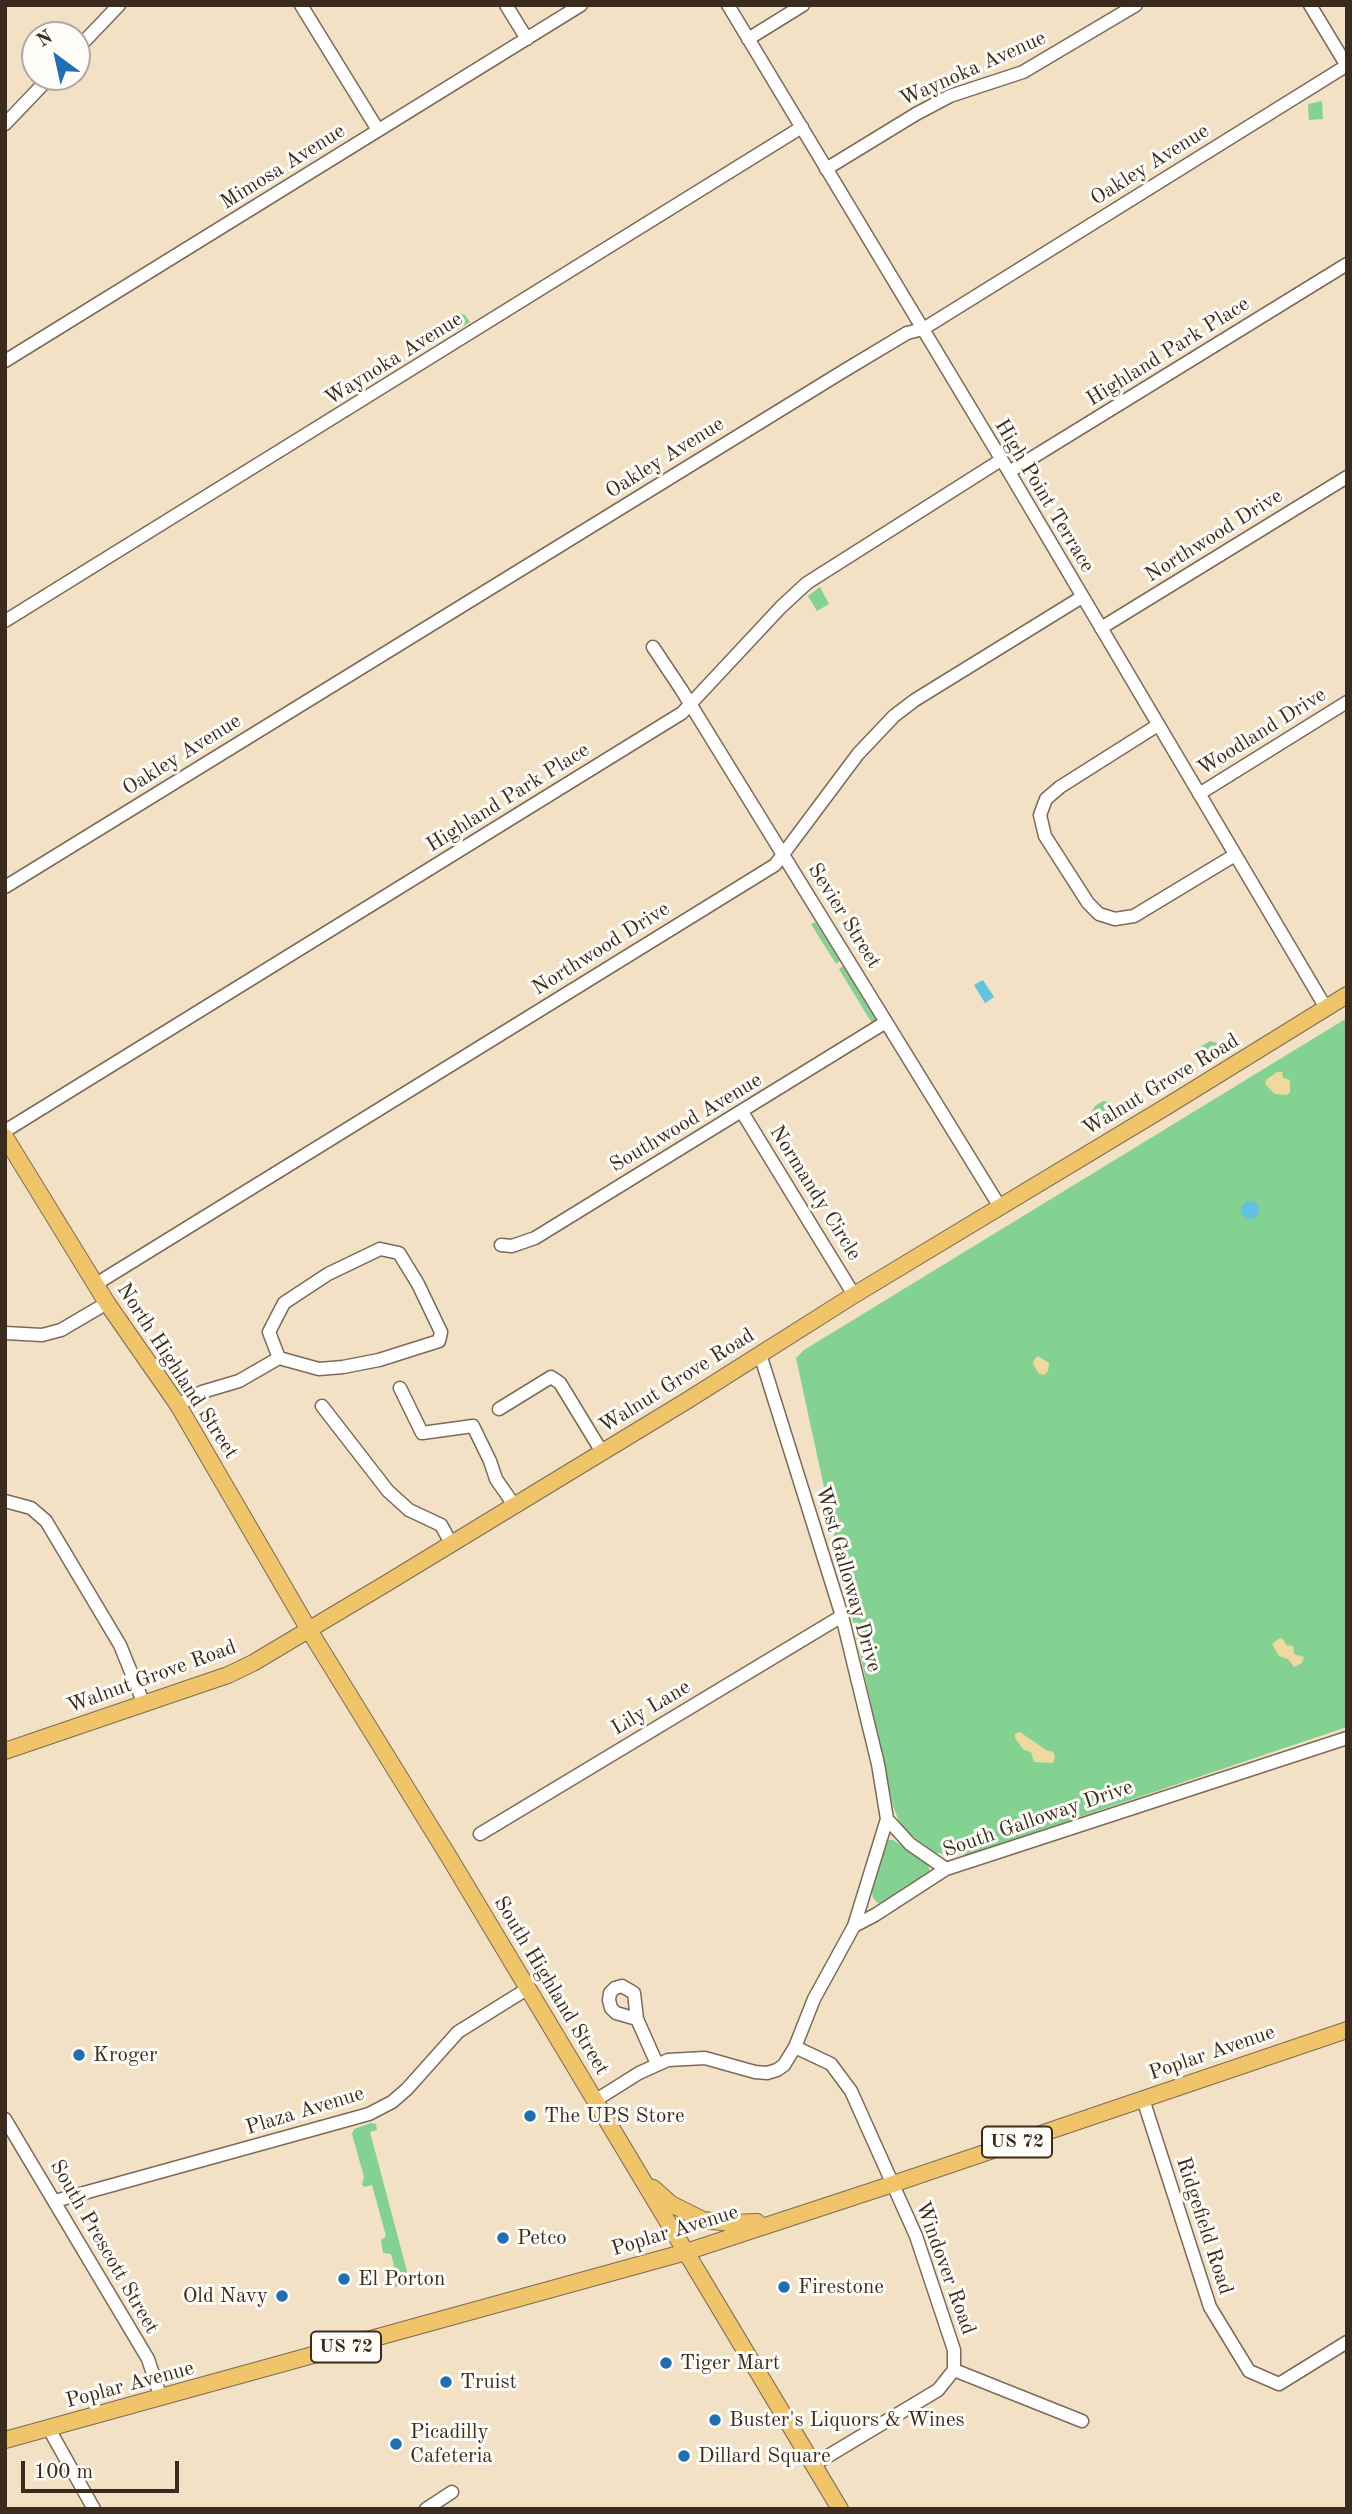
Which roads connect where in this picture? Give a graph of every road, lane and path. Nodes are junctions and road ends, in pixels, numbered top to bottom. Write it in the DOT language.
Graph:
graph roads {
  1 [pos="119,5"];
  2 [pos="301,5"];
  3 [pos="506,5"];
  4 [pos="582,5"];
  5 [pos="728,5"];
  6 [pos="803,5"];
  7 [pos="1136,5"];
  8 [pos="1310,5"];
  9 [pos="91,34"];
  10 [pos="527,39"];
  11 [pos="748,39"];
  12 [pos="1347,66"];
  13 [pos="37,91"];
  14 [pos="5,124"];
  15 [pos="802,127"];
  16 [pos="379,130"];
  17 [pos="826,169"];
  18 [pos="1347,264"];
  19 [pos="923,329"];
  20 [pos="5,361"];
  21 [pos="1001,460"];
  22 [pos="1009,472"];
  23 [pos="1347,477"];
  24 [pos="1082,597"];
  25 [pos="5,621"];
  26 [pos="1101,628"];
  27 [pos="653,647"];
  28 [pos="1347,702"];
  29 [pos="691,706"];
  30 [pos="1158,725"];
  31 [pos="1199,794"];
  32 [pos="1235,855"];
  33 [pos="784,856"];
  34 [pos="5,887"];
  35 [pos="1347,995"];
  36 [pos="1326,1008"];
  37 [pos="886,1022"];
  38 [pos="742,1112"];
  39 [pos="5,1131"];
  40 [pos="5,1138"];
  41 [pos="1000,1207"];
  42 [pos="501,1245"];
  43 [pos="96,1284"];
  44 [pos="855,1295"];
  45 [pos="107,1303"];
  46 [pos="5,1333"];
  47 [pos="760,1354"];
  48 [pos="279,1358"];
  49 [pos="400,1388"];
  50 [pos="178,1405"];
  51 [pos="322,1406"];
  52 [pos="499,1409"];
  53 [pos="602,1452"];
  54 [pos="5,1501"];
  55 [pos="514,1505"];
  56 [pos="451,1542"];
  57 [pos="842,1616"];
  58 [pos="309,1630"];
  59 [pos="144,1704"];
  60 [pos="1347,1738"];
  61 [pos="5,1751"];
  62 [pos="887,1819"];
  63 [pos="480,1834"];
  64 [pos="946,1869"];
  65 [pos="854,1926"];
  66 [pos="527,1989"];
  67 [pos="637,2019"];
  68 [pos="1347,2030"];
  69 [pos="795,2047"];
  70 [pos="657,2064"];
  71 [pos="1143,2099"];
  72 [pos="596,2101"];
  73 [pos="5,2119"];
  74 [pos="638,2172"];
  75 [pos="893,2185"];
  76 [pos="55,2200"];
  77 [pos="777,2222"];
  78 [pos="686,2252"];
  79 [pos="1347,2342"];
  80 [pos="954,2370"];
  81 [pos="161,2398"];
  82 [pos="1082,2421"];
  83 [pos="48,2429"];
  84 [pos="5,2440"];
  85 [pos="813,2465"];
  86 [pos="452,2492"];
  87 [pos="94,2509"];
  88 [pos="425,2509"];
  89 [pos="840,2509"];
  1 -- 9 [label="street"];
  2 -- 16 [label="street"];
  3 -- 10 [label="street"];
  4 -- 10 [label="street, Mimosa Avenue"];
  5 -- 11 [label="street, High Point Terrace"];
  6 -- 11 [label="street"];
  7 -- 17 [label="street, Waynoka Avenue"];
  8 -- 12 [label="street"];
  10 -- 16 [label="street, Mimosa Avenue"];
  11 -- 15 [label="street, High Point Terrace"];
  12 -- 19 [label="street, Oakley Avenue"];
  13 -- 14 [label="street"];
  15 -- 17 [label="street, High Point Terrace"];
  15 -- 25 [label="street, Waynoka Avenue"];
  16 -- 20 [label="street, Mimosa Avenue"];
  17 -- 19 [label="street, High Point Terrace"];
  18 -- 22 [label="street, Highland Park Place"];
  19 -- 21 [label="street, High Point Terrace"];
  19 -- 34 [label="street, Oakley Avenue"];
  21 -- 22 [label="street, High Point Terrace"];
  21 -- 29 [label="street, Highland Park Place"];
  22 -- 24 [label="street, High Point Terrace"];
  23 -- 26 [label="street, Northwood Drive"];
  24 -- 26 [label="street, High Point Terrace"];
  24 -- 33 [label="street, Northwood Drive"];
  26 -- 30 [label="street, High Point Terrace"];
  27 -- 29 [label="street, Sevier Street"];
  28 -- 31 [label="street, Woodland Drive"];
  29 -- 33 [label="street, Sevier Street"];
  29 -- 39 [label="street, Highland Park Place"];
  30 -- 31 [label="street, High Point Terrace"];
  30 -- 32 [label="street"];
  31 -- 32 [label="street, High Point Terrace"];
  32 -- 36 [label="street, High Point Terrace"];
  33 -- 37 [label="street, Sevier Street"];
  33 -- 43 [label="street, Northwood Drive"];
  35 -- 36 [label="main road, Walnut Grove Road"];
  36 -- 41 [label="main road, Walnut Grove Road"];
  37 -- 38 [label="street, Southwood Avenue"];
  37 -- 41 [label="street, Sevier Street"];
  38 -- 42 [label="street, Southwood Avenue"];
  38 -- 44 [label="street, Normandy Circle"];
  40 -- 43 [label="main road, North Highland Street"];
  41 -- 44 [label="main road, Walnut Grove Road"];
  43 -- 45 [label="main road, North Highland Street"];
  44 -- 47 [label="main road, Walnut Grove Road"];
  45 -- 46 [label="street"];
  45 -- 50 [label="main road, North Highland Street"];
  47 -- 53 [label="main road, Walnut Grove Road"];
  47 -- 57 [label="street, West Galloway Drive"];
  48 -- 48 [label="street"];
  48 -- 50 [label="street"];
  49 -- 55 [label="street"];
  50 -- 58 [label="main road, North Highland Street"];
  51 -- 56 [label="street"];
  52 -- 53 [label="street"];
  53 -- 55 [label="main road, Walnut Grove Road"];
  54 -- 59 [label="street"];
  55 -- 56 [label="main road, Walnut Grove Road"];
  56 -- 58 [label="main road, Walnut Grove Road"];
  57 -- 62 [label="street, West Galloway Drive"];
  57 -- 63 [label="street, Lily Lane"];
  58 -- 59 [label="main road, Walnut Grove Road"];
  58 -- 66 [label="main road, South Highland Street"];
  59 -- 61 [label="main road, Walnut Grove Road"];
  60 -- 64 [label="street, South Galloway Drive"];
  62 -- 64 [label="street"];
  62 -- 65 [label="street, West Galloway Drive"];
  64 -- 65 [label="street, South Galloway Drive"];
  65 -- 69 [label="street"];
  66 -- 72 [label="main road, South Highland Street"];
  66 -- 76 [label="street, Plaza Avenue"];
  67 -- 70 [label="street"];
  68 -- 71 [label="main road, Poplar Avenue / US 72"];
  69 -- 70 [label="street"];
  69 -- 75 [label="street, Windover Road"];
  70 -- 72 [label="street"];
  71 -- 75 [label="main road, Poplar Avenue / US 72"];
  71 -- 79 [label="street, Ridgefield Road"];
  72 -- 74 [label="main road, South Highland Street"];
  73 -- 76 [label="street, South Prescott Street"];
  74 -- 77 [label="main road"];
  74 -- 78 [label="main road, South Highland Street"];
  75 -- 77 [label="main road, Poplar Avenue / US 72"];
  75 -- 80 [label="street, Windover Road"];
  76 -- 81 [label="street, South Prescott Street"];
  77 -- 78 [label="main road, Poplar Avenue / US 72"];
  78 -- 81 [label="main road, Poplar Avenue / US 72"];
  78 -- 85 [label="main road, South Highland Street"];
  80 -- 82 [label="street"];
  80 -- 85 [label="street"];
  81 -- 83 [label="main road, Poplar Avenue / US 72"];
  83 -- 84 [label="main road, Poplar Avenue / US 72"];
  83 -- 87 [label="street"];
  85 -- 89 [label="main road, South Highland Street"];
  86 -- 88 [label="street"];
}
